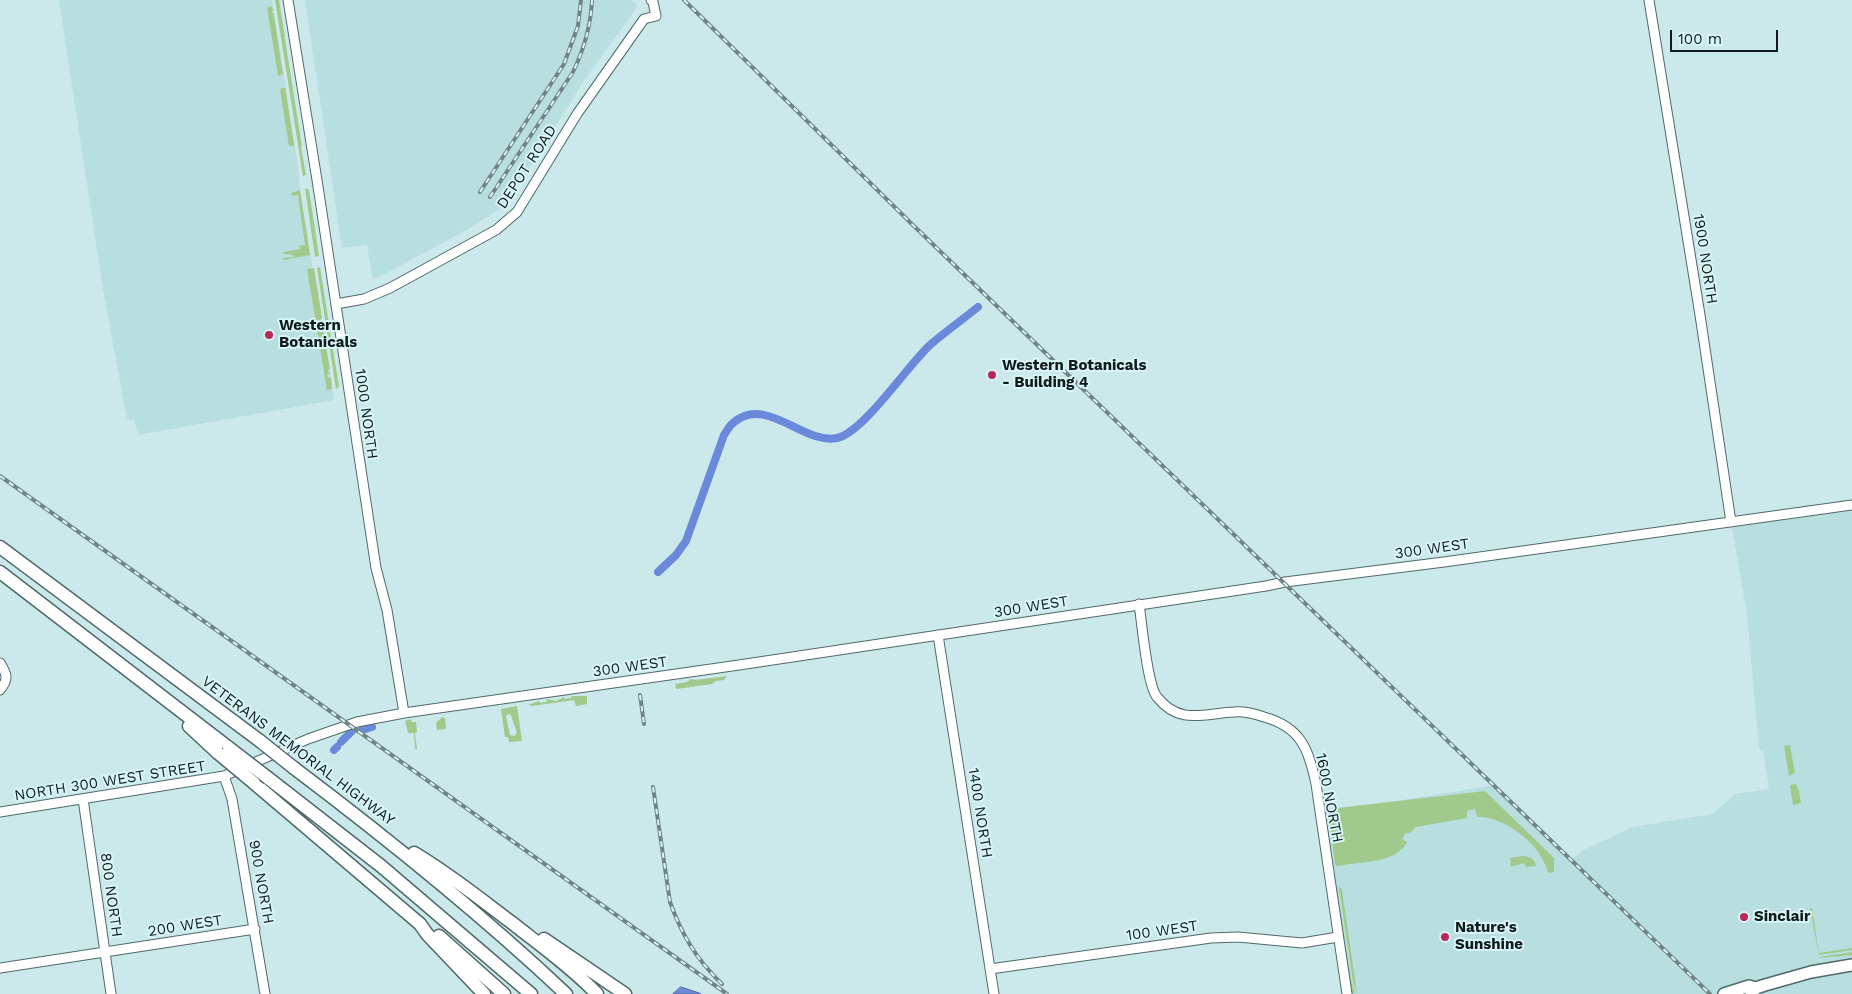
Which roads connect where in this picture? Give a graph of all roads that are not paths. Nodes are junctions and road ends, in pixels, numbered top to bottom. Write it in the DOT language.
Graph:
graph roads {
  1 [pos="288,0"];
  2 [pos="651,0"];
  3 [pos="1649,0"];
  4 [pos="336,304"];
  5 [pos="1852,505"];
  6 [pos="1731,522"];
  7 [pos="0,547"];
  8 [pos="0,572"];
  9 [pos="1139,604"];
  10 [pos="938,635"];
  11 [pos="0,663"];
  12 [pos="0,690"];
  13 [pos="404,713"];
  14 [pos="224,750"];
  15 [pos="224,776"];
  16 [pos="83,799"];
  17 [pos="0,812"];
  18 [pos="379,832"];
  19 [pos="477,896"];
  20 [pos="420,924"];
  21 [pos="255,929"];
  22 [pos="1338,938"];
  23 [pos="105,952"];
  24 [pos="1852,965"];
  25 [pos="0,968"];
  26 [pos="990,969"];
  27 [pos="1754,991"];
  28 [pos="111,994"];
  29 [pos="265,994"];
  30 [pos="484,994"];
  31 [pos="504,994"];
  32 [pos="531,994"];
  33 [pos="566,994"];
  34 [pos="597,994"];
  35 [pos="625,994"];
  36 [pos="994,994"];
  37 [pos="1347,994"];
  38 [pos="1724,994"];
  1 -- 4 [label="street, 1000 NORTH"];
  2 -- 4 [label="street, DEPOT ROAD"];
  3 -- 6 [label="street, 1900 NORTH"];
  4 -- 13 [label="street, 1000 NORTH"];
  5 -- 6 [label="street, 300 WEST"];
  6 -- 9 [label="street, 300 WEST"];
  7 -- 18 [label="highway, VETERANS MEMORIAL HIGHWAY, bridge"];
  8 -- 14 [label="highway"];
  9 -- 10 [label="street, 300 WEST"];
  9 -- 22 [label="street, 1600 NORTH"];
  10 -- 13 [label="street, 300 WEST"];
  10 -- 26 [label="street, 1400 NORTH"];
  11 -- 12 [label="street"];
  13 -- 15 [label="street, 300 WEST"];
  14 -- 20 [label="highway, bridge"];
  14 -- 32 [label="highway, bridge"];
  15 -- 16 [label="street, NORTH 300 WEST STREET"];
  15 -- 21 [label="street, 900 NORTH"];
  16 -- 17 [label="street, NORTH 300 WEST STREET"];
  16 -- 23 [label="street, 800 NORTH"];
  18 -- 19 [label="highway"];
  18 -- 33 [label="highway, VETERANS MEMORIAL HIGHWAY"];
  19 -- 34 [label="highway"];
  19 -- 35 [label="highway"];
  20 -- 30 [label="highway"];
  20 -- 31 [label="highway"];
  21 -- 23 [label="street, 200 WEST"];
  21 -- 29 [label="street, 900 NORTH"];
  22 -- 26 [label="street, 100 WEST"];
  22 -- 37 [label="street, 1600 NORTH"];
  23 -- 25 [label="street, 200 WEST"];
  23 -- 28 [label="street, 800 NORTH"];
  24 -- 27 [label="main road"];
  26 -- 36 [label="street, 1400 NORTH"];
  27 -- 38 [label="main road"];
}
